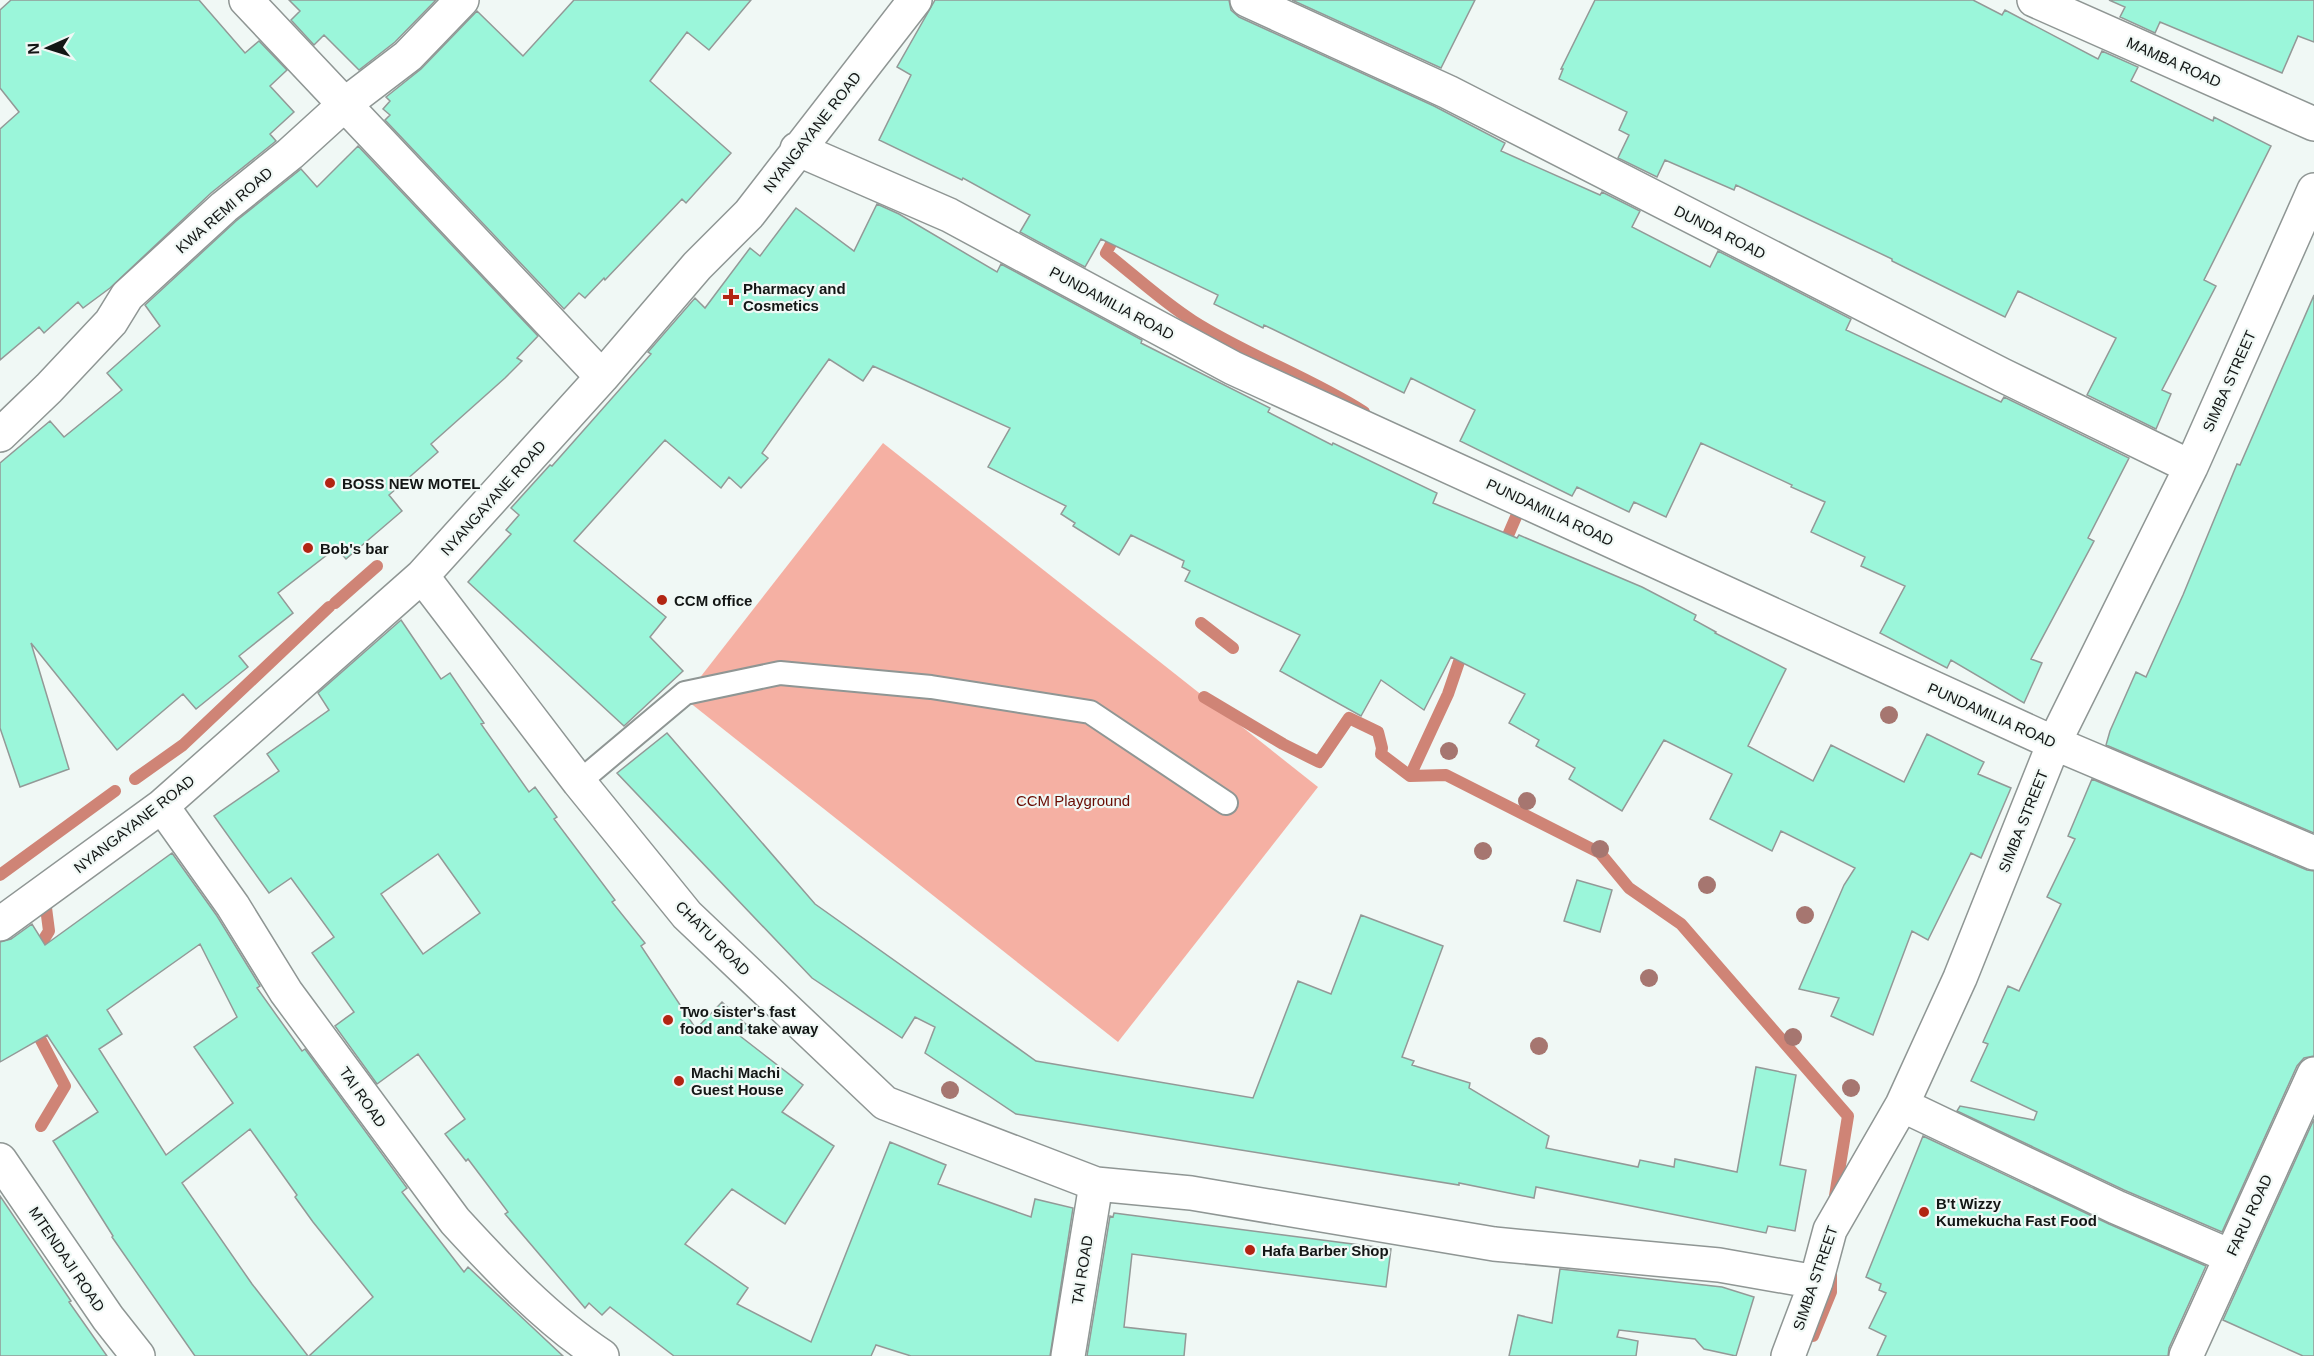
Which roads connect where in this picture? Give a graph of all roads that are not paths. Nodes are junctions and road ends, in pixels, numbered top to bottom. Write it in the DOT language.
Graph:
graph roads {
  1 [pos="246,0"];
  2 [pos="462,0"];
  3 [pos="915,0"];
  4 [pos="1247,0"];
  5 [pos="2034,0"];
  6 [pos="345,104"];
  7 [pos="2314,124"];
  8 [pos="797,149"];
  9 [pos="2314,190"];
  10 [pos="2304,238"];
  11 [pos="602,377"];
  12 [pos="0,435"];
  13 [pos="2191,467"];
  14 [pos="422,576"];
  15 [pos="2054,743"];
  16 [pos="579,782"];
  17 [pos="1226,803"];
  18 [pos="162,806"];
  19 [pos="2314,853"];
  20 [pos="0,924"];
  21 [pos="2314,1074"];
  22 [pos="1902,1105"];
  23 [pos="0,1160"];
  24 [pos="1096,1184"];
  25 [pos="2230,1256"];
  26 [pos="1816,1282"];
  27 [pos="138,1356"];
  28 [pos="602,1356"];
  29 [pos="1068,1356"];
  30 [pos="1788,1356"];
  31 [pos="2186,1356"];
  1 -- 6 [label="street"];
  2 -- 6 [label="street, KWA REMI ROAD"];
  3 -- 8 [label="street, NYANGAYANE ROAD"];
  4 -- 13 [label="street, DUNDA ROAD"];
  5 -- 7 [label="street, MAMBA ROAD"];
  6 -- 11 [label="street"];
  6 -- 12 [label="street, KWA REMI ROAD"];
  8 -- 11 [label="street, NYANGAYANE ROAD"];
  8 -- 15 [label="street, PUNDAMILIA ROAD"];
  9 -- 10 [label="street, SIMBA STREET"];
  10 -- 13 [label="street, SIMBA STREET"];
  11 -- 14 [label="street, NYANGAYANE ROAD"];
  13 -- 15 [label="street, SIMBA STREET"];
  14 -- 16 [label="street, CHATU ROAD"];
  14 -- 18 [label="street, NYANGAYANE ROAD"];
  15 -- 19 [label="street, PUNDAMILIA ROAD"];
  15 -- 22 [label="street, SIMBA STREET"];
  16 -- 17 [label="lane"];
  16 -- 24 [label="street, CHATU ROAD"];
  18 -- 20 [label="street, NYANGAYANE ROAD"];
  18 -- 28 [label="street, TAI ROAD"];
  21 -- 25 [label="street, FARU ROAD"];
  22 -- 25 [label="street"];
  22 -- 26 [label="street, SIMBA STREET"];
  23 -- 27 [label="street, MTENDAJI ROAD"];
  24 -- 26 [label="street, CHATU ROAD"];
  24 -- 29 [label="street, TAI ROAD"];
  25 -- 31 [label="street, FARU ROAD"];
  26 -- 30 [label="street, SIMBA STREET"];
}
